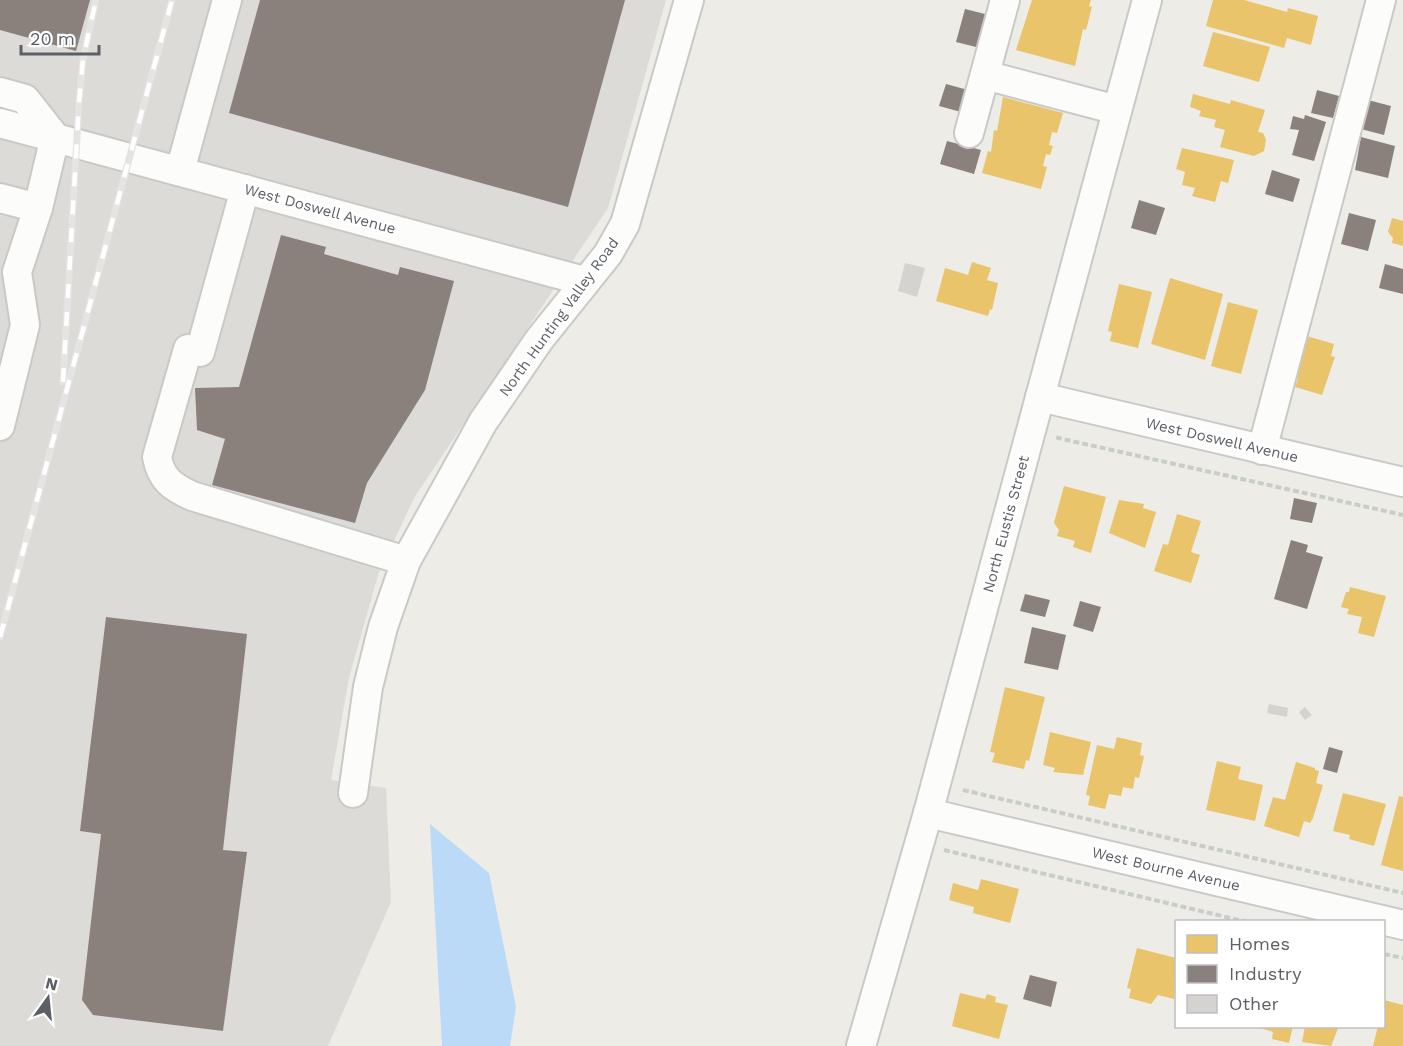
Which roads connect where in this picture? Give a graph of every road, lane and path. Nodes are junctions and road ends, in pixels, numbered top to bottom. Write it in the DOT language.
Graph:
graph roads {
  1 [pos="227,0"];
  2 [pos="689,0"];
  3 [pos="1005,0"];
  4 [pos="1147,0"];
  5 [pos="1381,0"];
  6 [pos="985,75"];
  7 [pos="0,92"];
  8 [pos="1117,110"];
  9 [pos="0,123"];
  10 [pos="969,132"];
  11 [pos="55,137"];
  12 [pos="180,171"];
  13 [pos="245,189"];
  14 [pos="0,198"];
  15 [pos="39,208"];
  16 [pos="584,281"];
  17 [pos="1040,397"];
  18 [pos="0,426"];
  19 [pos="1060,431"];
  20 [pos="1262,450"];
  21 [pos="1403,482"];
  22 [pos="1403,515"];
  23 [pos="406,561"];
  24 [pos="954,788"];
  25 [pos="353,793"];
  26 [pos="928,813"];
  27 [pos="945,841"];
  28 [pos="1403,893"];
  29 [pos="1243,920"];
  30 [pos="1382,920"];
  31 [pos="1385,921"];
  32 [pos="1403,925"];
  33 [pos="1385,954"];
  34 [pos="1403,958"];
  35 [pos="861,1046"];
  1 -- 12 [label="street"];
  2 -- 16 [label="street, North Hunting Valley Road"];
  3 -- 6 [label="street"];
  4 -- 8 [label="street, North Eustis Street"];
  5 -- 20 [label="street"];
  6 -- 8 [label="street"];
  6 -- 10 [label="street"];
  7 -- 11 [label="street"];
  8 -- 17 [label="street, North Eustis Street"];
  9 -- 11 [label="street, West Doswell Avenue"];
  11 -- 12 [label="street, West Doswell Avenue"];
  11 -- 15 [label="street"];
  12 -- 13 [label="street, West Doswell Avenue"];
  13 -- 16 [label="street, West Doswell Avenue"];
  13 -- 23 [label="street"];
  14 -- 15 [label="street"];
  15 -- 18 [label="street"];
  16 -- 23 [label="street, North Hunting Valley Road"];
  17 -- 20 [label="street, West Doswell Avenue"];
  17 -- 26 [label="street, North Eustis Street"];
  19 -- 22 [label="path"];
  20 -- 21 [label="street, West Doswell Avenue"];
  23 -- 25 [label="street, North Hunting Valley Road"];
  24 -- 28 [label="path"];
  26 -- 30 [label="street, West Bourne Avenue"];
  26 -- 35 [label="street, North Eustis Street"];
  27 -- 29 [label="path"];
  31 -- 32 [label="street, West Bourne Avenue"];
  33 -- 34 [label="path"];
}
